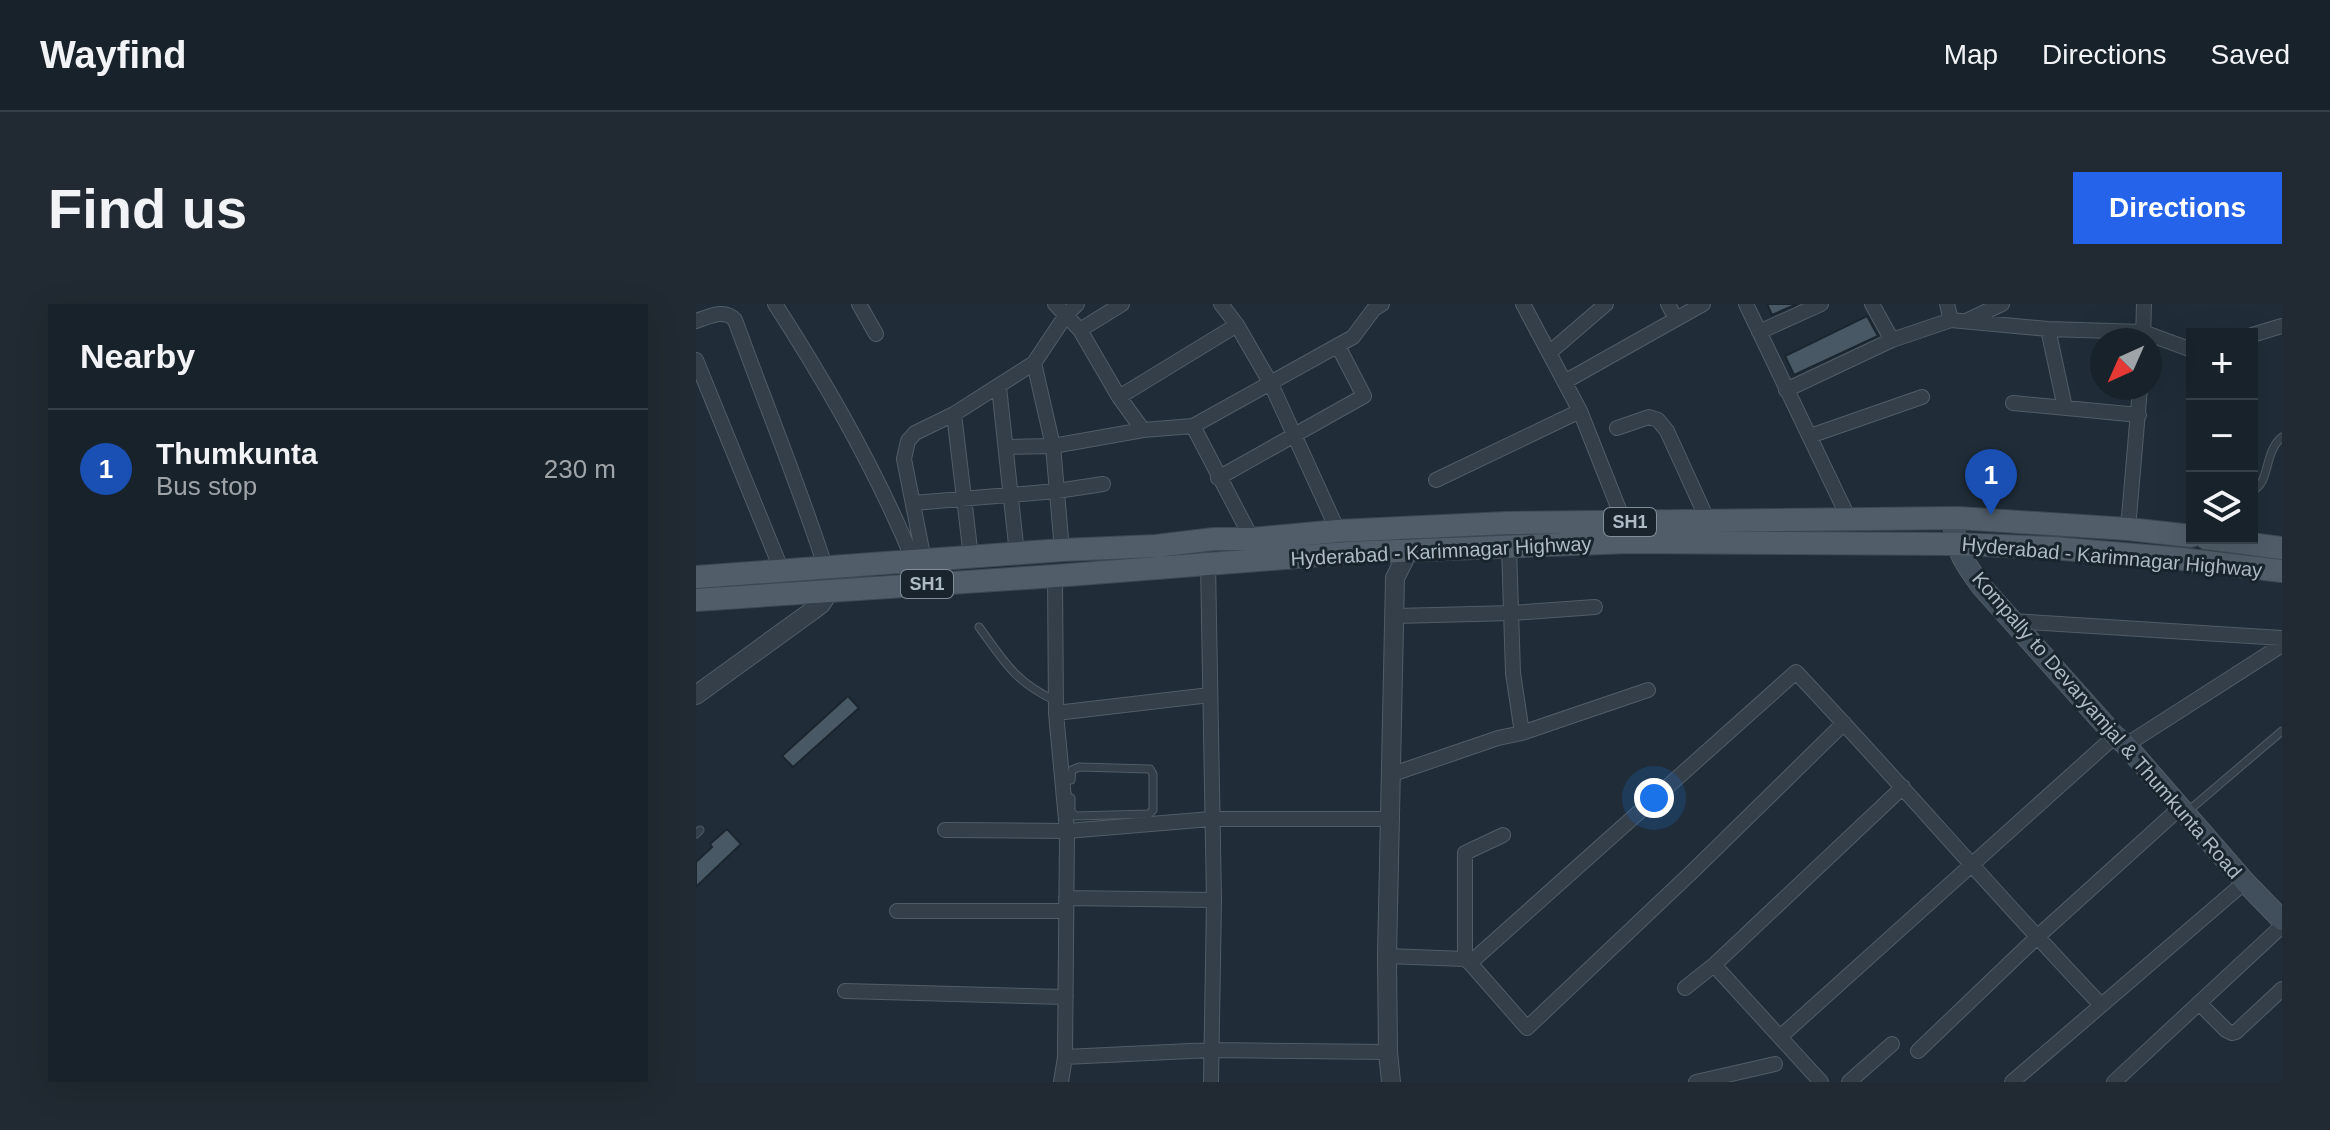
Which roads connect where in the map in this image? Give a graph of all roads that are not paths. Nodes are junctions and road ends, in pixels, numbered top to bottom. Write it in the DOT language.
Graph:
graph roads {
  1 [pos="775,304"];
  2 [pos="859,304"];
  3 [pos="1055,304"];
  4 [pos="1122,304"];
  5 [pos="1221,304"];
  6 [pos="1523,304"];
  7 [pos="1606,304"];
  8 [pos="1668,304"];
  9 [pos="1703,304"];
  10 [pos="1746,304"];
  11 [pos="1821,304"];
  12 [pos="1872,304"];
  13 [pos="1947,304"];
  14 [pos="2002,304"];
  15 [pos="2144,304"];
  16 [pos="1375,306"];
  17 [pos="1071,310"];
  18 [pos="1676,319"];
  19 [pos="696,321"];
  20 [pos="1958,321"];
  21 [pos="1237,325"];
  22 [pos="2282,326"];
  23 [pos="2143,328"];
  24 [pos="2048,329"];
  25 [pos="1080,330"];
  26 [pos="1759,332"];
  27 [pos="2090,332"];
  28 [pos="2258,333"];
  29 [pos="876,334"];
  30 [pos="1892,340"];
  31 [pos="2162,341"];
  32 [pos="1338,346"];
  33 [pos="2186,348"];
  34 [pos="1549,353"];
  35 [pos="696,360"];
  36 [pos="1034,363"];
  37 [pos="1566,381"];
  38 [pos="1271,384"];
  39 [pos="999,387"];
  40 [pos="1786,390"];
  41 [pos="1119,397"];
  42 [pos="1922,397"];
  43 [pos="2140,400"];
  44 [pos="2013,403"];
  45 [pos="2065,408"];
  46 [pos="1580,411"];
  47 [pos="954,414"];
  48 [pos="2139,415"];
  49 [pos="1193,426"];
  50 [pos="1617,428"];
  51 [pos="1143,430"];
  52 [pos="1810,436"];
  53 [pos="1294,437"];
  54 [pos="2282,437"];
  55 [pos="1053,446"];
  56 [pos="1006,447"];
  57 [pos="1218,478"];
  58 [pos="1436,480"];
  59 [pos="1103,484"];
  60 [pos="2258,489"];
  61 [pos="1057,491"];
  62 [pos="1012,493"];
  63 [pos="964,499"];
  64 [pos="913,503"];
  65 [pos="1952,518"];
  66 [pos="1849,519"];
  67 [pos="1708,521"];
  68 [pos="1624,522"];
  69 [pos="1408,527"];
  70 [pos="1381,528"];
  71 [pos="2128,529"];
  72 [pos="1338,531"];
  73 [pos="2186,535"];
  74 [pos="1252,539"];
  75 [pos="1956,544"];
  76 [pos="2254,544"];
  77 [pos="1509,547"];
  78 [pos="2282,548"];
  79 [pos="1062,550"];
  80 [pos="1409,550"];
  81 [pos="1381,552"];
  82 [pos="1348,553"];
  83 [pos="1017,554"];
  84 [pos="971,557"];
  85 [pos="919,561"];
  86 [pos="1208,563"];
  87 [pos="782,571"];
  88 [pos="2282,571"];
  89 [pos="1055,576"];
  90 [pos="696,577"];
  91 [pos="1395,578"];
  92 [pos="828,580"];
  93 [pos="696,600"];
  94 [pos="1595,607"];
  95 [pos="1512,613"];
  96 [pos="1396,616"];
  97 [pos="2012,621"];
  98 [pos="979,627"];
  99 [pos="2282,638"];
  100 [pos="2282,645"];
  101 [pos="1648,690"];
  102 [pos="696,695"];
  103 [pos="1210,695"];
  104 [pos="1056,707"];
  105 [pos="1844,723"];
  106 [pos="2282,731"];
  107 [pos="1522,733"];
  108 [pos="2121,740"];
  109 [pos="1390,775"];
  110 [pos="1062,780"];
  111 [pos="1903,787"];
  112 [pos="1064,798"];
  113 [pos="2183,810"];
  114 [pos="1211,819"];
  115 [pos="1392,819"];
  116 [pos="945,830"];
  117 [pos="1067,831"];
  118 [pos="1503,835"];
  119 [pos="1972,864"];
  120 [pos="2245,882"];
  121 [pos="1214,900"];
  122 [pos="1066,904"];
  123 [pos="897,911"];
  124 [pos="2282,920"];
  125 [pos="2282,926"];
  126 [pos="2036,938"];
  127 [pos="1387,956"];
  128 [pos="1467,961"];
  129 [pos="1714,965"];
  130 [pos="1685,988"];
  131 [pos="2282,989"];
  132 [pos="845,991"];
  133 [pos="1066,997"];
  134 [pos="2199,1003"];
  135 [pos="2101,1005"];
  136 [pos="1780,1037"];
  137 [pos="1892,1044"];
  138 [pos="1211,1050"];
  139 [pos="1918,1051"];
  140 [pos="1388,1052"];
  141 [pos="1065,1057"];
  142 [pos="1775,1064"];
  143 [pos="1061,1082"];
  144 [pos="1211,1082"];
  145 [pos="1391,1082"];
  146 [pos="1696,1082"];
  147 [pos="1821,1082"];
  148 [pos="1849,1082"];
  149 [pos="2012,1082"];
  150 [pos="2114,1082"];
  1 -- 85 [label="street"];
  2 -- 29 [label="street"];
  3 -- 17 [label="street"];
  4 -- 25 [label="street"];
  5 -- 21 [label="street"];
  6 -- 34 [label="street"];
  7 -- 34 [label="street"];
  8 -- 18 [label="street"];
  9 -- 18 [label="street"];
  10 -- 26 [label="street"];
  11 -- 26 [label="street"];
  12 -- 30 [label="street"];
  13 -- 20 [label="street"];
  14 -- 20 [label="street"];
  15 -- 23 [label="street"];
  16 -- 32 [label="street"];
  17 -- 25 [label="street"];
  17 -- 36 [label="street"];
  18 -- 37 [label="street"];
  19 -- 92 [label="street"];
  20 -- 24 [label="street"];
  20 -- 30 [label="street"];
  21 -- 38 [label="street"];
  21 -- 41 [label="street"];
  22 -- 28 [label="street"];
  24 -- 27 [label="street"];
  24 -- 45 [label="street"];
  25 -- 41 [label="street"];
  26 -- 40 [label="street"];
  30 -- 40 [label="street"];
  31 -- 33 [label="street"];
  32 -- 38 [label="street"];
  32 -- 53 [label="street"];
  34 -- 37 [label="street"];
  35 -- 87 [label="street"];
  36 -- 39 [label="street"];
  36 -- 55 [label="street"];
  37 -- 46 [label="street"];
  38 -- 49 [label="street"];
  38 -- 53 [label="street"];
  39 -- 47 [label="street"];
  39 -- 56 [label="street"];
  40 -- 52 [label="street"];
  41 -- 51 [label="street"];
  42 -- 52 [label="street"];
  43 -- 48 [label="street"];
  44 -- 45 [label="street"];
  45 -- 48 [label="street"];
  46 -- 58 [label="street"];
  46 -- 68 [label="street"];
  47 -- 63 [label="street"];
  47 -- 64 [label="street"];
  48 -- 71 [label="street"];
  49 -- 51 [label="street"];
  49 -- 57 [label="street"];
  50 -- 67 [label="street"];
  51 -- 55 [label="street"];
  52 -- 66 [label="street"];
  53 -- 57 [label="street"];
  53 -- 72 [label="street"];
  54 -- 60 [label="lane"];
  55 -- 56 [label="street"];
  55 -- 61 [label="street"];
  56 -- 62 [label="street"];
  57 -- 74 [label="street"];
  59 -- 61 [label="street"];
  61 -- 62 [label="street"];
  61 -- 79 [label="street"];
  62 -- 63 [label="street"];
  62 -- 83 [label="street"];
  63 -- 64 [label="street"];
  63 -- 84 [label="street"];
  64 -- 85 [label="street"];
  65 -- 66 [label="main road, Hyderabad - Karimnagar Highway / SH1"];
  65 -- 71 [label="main road, Hyderabad - Karimnagar Highway / SH1"];
  65 -- 75 [label="main road, Kompally to Devaryamjal & Thumkunta Road"];
  66 -- 67 [label="main road, Hyderabad - Karimnagar Highway / SH1"];
  67 -- 68 [label="main road, Hyderabad - Karimnagar Highway / SH1"];
  68 -- 69 [label="main road, Hyderabad - Karimnagar Highway / SH1"];
  69 -- 70 [label="main road, Hyderabad - Karimnagar Highway / SH1"];
  69 -- 80 [label="street"];
  70 -- 72 [label="main road, Hyderabad - Karimnagar Highway / SH1"];
  70 -- 81 [label="street"];
  71 -- 73 [label="main road, Hyderabad - Karimnagar Highway / SH1"];
  72 -- 74 [label="main road, Hyderabad - Karimnagar Highway / SH1"];
  72 -- 82 [label="street"];
  74 -- 79 [label="main road, Hyderabad - Karimnagar Highway / SH1"];
  75 -- 77 [label="main road, Hyderabad - Karimnagar Highway / SH1"];
  75 -- 88 [label="main road, Hyderabad - Karimnagar Highway / SH1"];
  75 -- 97 [label="main road, Kompally to Devaryamjal & Thumkunta Road"];
  76 -- 78 [label="main road, Hyderabad - Karimnagar Highway"];
  77 -- 80 [label="main road, Hyderabad - Karimnagar Highway / SH1"];
  77 -- 95 [label="street"];
  79 -- 83 [label="main road, Hyderabad - Karimnagar Highway / SH1"];
  80 -- 81 [label="main road, Hyderabad - Karimnagar Highway / SH1"];
  80 -- 91 [label="street"];
  81 -- 82 [label="main road, Hyderabad - Karimnagar Highway / SH1"];
  81 -- 91 [label="street"];
  82 -- 86 [label="main road, Hyderabad - Karimnagar Highway / SH1"];
  83 -- 84 [label="main road, Hyderabad - Karimnagar Highway / SH1"];
  84 -- 85 [label="main road, Hyderabad - Karimnagar Highway / SH1"];
  85 -- 92 [label="main road, Hyderabad - Karimnagar Highway / SH1"];
  86 -- 89 [label="main road, Hyderabad - Karimnagar Highway / SH1"];
  86 -- 103 [label="street"];
  87 -- 90 [label="main road, Hyderabad - Karimnagar Highway / SH1"];
  87 -- 92 [label="main road, Hyderabad - Karimnagar Highway / SH1"];
  89 -- 92 [label="main road, Hyderabad - Karimnagar Highway / SH1"];
  89 -- 104 [label="street"];
  91 -- 96 [label="street"];
  92 -- 93 [label="main road, Hyderabad - Karimnagar Highway / SH1"];
  92 -- 102 [label="street"];
  94 -- 95 [label="street"];
  95 -- 96 [label="street"];
  95 -- 107 [label="street"];
  96 -- 109 [label="street"];
  97 -- 99 [label="street"];
  97 -- 108 [label="main road, Kompally to Devaryamjal & Thumkunta Road"];
  98 -- 104 [label="lane"];
  100 -- 108 [label="street"];
  101 -- 107 [label="street"];
  103 -- 104 [label="street"];
  103 -- 114 [label="street"];
  104 -- 110 [label="street"];
  105 -- 111 [label="street"];
  105 -- 128 [label="street"];
  105 -- 128 [label="street"];
  106 -- 113 [label="lane"];
  107 -- 109 [label="street"];
  108 -- 113 [label="main road, Kompally to Devaryamjal & Thumkunta Road"];
  108 -- 119 [label="street"];
  109 -- 115 [label="street"];
  110 -- 112 [label="street"];
  110 -- 112 [label="lane"];
  111 -- 119 [label="street"];
  111 -- 129 [label="street"];
  112 -- 117 [label="street"];
  113 -- 120 [label="main road, Kompally to Devaryamjal & Thumkunta Road"];
  113 -- 126 [label="street"];
  114 -- 115 [label="street"];
  114 -- 117 [label="street"];
  114 -- 121 [label="street"];
  115 -- 127 [label="street"];
  116 -- 117 [label="street"];
  117 -- 122 [label="street"];
  118 -- 128 [label="street"];
  119 -- 126 [label="street"];
  119 -- 136 [label="street"];
  120 -- 124 [label="main road, Kompally to Devaryamjal & Thumkunta Road"];
  120 -- 135 [label="street"];
  121 -- 122 [label="street"];
  121 -- 138 [label="street"];
  122 -- 123 [label="street"];
  122 -- 133 [label="street"];
  125 -- 134 [label="street"];
  126 -- 135 [label="street"];
  126 -- 139 [label="street"];
  127 -- 128 [label="street"];
  127 -- 140 [label="street"];
  129 -- 130 [label="street"];
  129 -- 136 [label="street"];
  131 -- 134 [label="street"];
  132 -- 133 [label="street"];
  133 -- 141 [label="street"];
  134 -- 150 [label="street"];
  135 -- 149 [label="street"];
  136 -- 147 [label="street"];
  137 -- 148 [label="street"];
  138 -- 140 [label="street"];
  138 -- 141 [label="street"];
  138 -- 144 [label="street"];
  140 -- 145 [label="street"];
  141 -- 143 [label="street"];
  142 -- 146 [label="street"];
}
